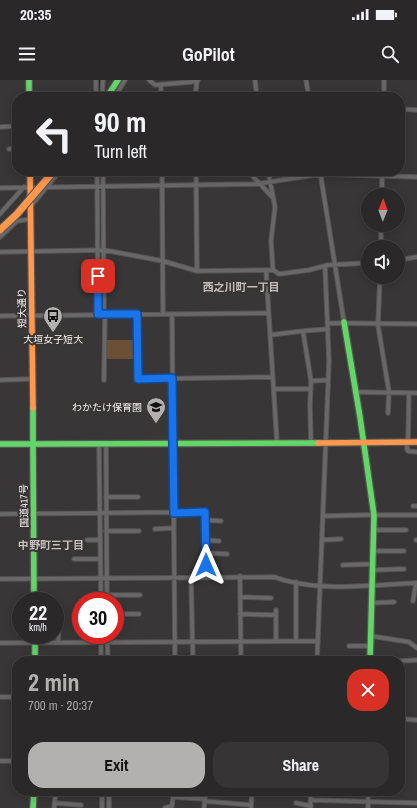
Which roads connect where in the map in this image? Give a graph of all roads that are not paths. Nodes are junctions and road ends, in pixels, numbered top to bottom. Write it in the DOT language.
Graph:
graph roads {
  1 [pos="29,80"];
  2 [pos="96,80"];
  3 [pos="102,80"];
  4 [pos="118,80"];
  5 [pos="124,80"];
  6 [pos="149,80"];
  7 [pos="198,80"];
  8 [pos="255,80"];
  9 [pos="306,80"];
  10 [pos="384,80"];
  11 [pos="161,85"];
  12 [pos="29,92"];
  13 [pos="96,92"];
  14 [pos="102,92"];
  15 [pos="111,92"];
  16 [pos="118,92"];
  17 [pos="162,92"];
  18 [pos="196,92"];
  19 [pos="256,92"];
  20 [pos="307,92"];
  21 [pos="384,92"];
  22 [pos="405,109"];
  23 [pos="417,110"];
  24 [pos="12,126"];
  25 [pos="0,127"];
  26 [pos="29,176"];
  27 [pos="50,176"];
  28 [pos="56,176"];
  29 [pos="98,176"];
  30 [pos="102,176"];
  31 [pos="162,176"];
  32 [pos="196,176"];
  33 [pos="253,176"];
  34 [pos="269,176"];
  35 [pos="302,176"];
  36 [pos="321,176"];
  37 [pos="382,176"];
  38 [pos="417,177"];
  39 [pos="270,183"];
  40 [pos="260,184"];
  41 [pos="100,186"];
  42 [pos="162,186"];
  43 [pos="196,186"];
  44 [pos="27,187"];
  45 [pos="47,187"];
  46 [pos="0,188"];
  47 [pos="382,188"];
  48 [pos="274,198"];
  49 [pos="30,207"];
  50 [pos="0,214"];
  51 [pos="31,219"];
  52 [pos="0,230"];
  53 [pos="0,237"];
  54 [pos="100,250"];
  55 [pos="31,251"];
  56 [pos="0,252"];
  57 [pos="417,257"];
  58 [pos="405,259"];
  59 [pos="163,262"];
  60 [pos="361,263"];
  61 [pos="335,265"];
  62 [pos="325,267"];
  63 [pos="197,270"];
  64 [pos="266,270"];
  65 [pos="274,270"];
  66 [pos="380,284"];
  67 [pos="268,313"];
  68 [pos="102,314"];
  69 [pos="137,314"];
  70 [pos="163,314"];
  71 [pos="172,314"];
  72 [pos="32,315"];
  73 [pos="0,316"];
  74 [pos="344,322"];
  75 [pos="328,323"];
  76 [pos="378,323"];
  77 [pos="417,324"];
  78 [pos="328,329"];
  79 [pos="303,331"];
  80 [pos="270,335"];
  81 [pos="172,378"];
  82 [pos="273,378"];
  83 [pos="32,379"];
  84 [pos="0,380"];
  85 [pos="104,380"];
  86 [pos="328,380"];
  87 [pos="311,381"];
  88 [pos="311,388"];
  89 [pos="274,389"];
  90 [pos="355,392"];
  91 [pos="389,392"];
  92 [pos="409,393"];
  93 [pos="417,393"];
  94 [pos="388,413"];
  95 [pos="326,442"];
  96 [pos="363,442"];
  97 [pos="407,442"];
  98 [pos="417,442"];
  99 [pos="277,443"];
  100 [pos="311,443"];
  101 [pos="0,444"];
  102 [pos="33,444"];
  103 [pos="173,444"];
  104 [pos="103,445"];
  105 [pos="417,452"];
  106 [pos="106,497"];
  107 [pos="138,497"];
  108 [pos="103,513"];
  109 [pos="174,513"];
  110 [pos="0,514"];
  111 [pos="34,514"];
  112 [pos="374,515"];
  113 [pos="417,515"];
  114 [pos="323,516"];
  115 [pos="205,520"];
  116 [pos="221,521"];
  117 [pos="174,528"];
  118 [pos="154,529"];
  119 [pos="373,530"];
  120 [pos="406,530"];
  121 [pos="106,531"];
  122 [pos="139,531"];
  123 [pos="342,539"];
  124 [pos="87,540"];
  125 [pos="100,540"];
  126 [pos="206,540"];
  127 [pos="322,540"];
  128 [pos="219,541"];
  129 [pos="373,551"];
  130 [pos="404,551"];
  131 [pos="206,553"];
  132 [pos="227,554"];
  133 [pos="74,559"];
  134 [pos="100,559"];
  135 [pos="343,565"];
  136 [pos="372,567"];
  137 [pos="404,569"];
  138 [pos="240,576"];
  139 [pos="174,577"];
  140 [pos="191,577"];
  141 [pos="206,577"];
  142 [pos="34,578"];
  143 [pos="103,578"];
  144 [pos="0,579"];
  145 [pos="296,582"];
  146 [pos="416,583"];
  147 [pos="372,585"];
  148 [pos="320,586"];
  149 [pos="34,592"];
  150 [pos="102,592"];
  151 [pos="106,592"];
  152 [pos="124,595"];
  153 [pos="140,595"];
  154 [pos="240,597"];
  155 [pos="271,598"];
  156 [pos="412,601"];
  157 [pos="394,602"];
  158 [pos="372,603"];
  159 [pos="276,610"];
  160 [pos="124,614"];
  161 [pos="139,614"];
  162 [pos="240,614"];
  163 [pos="276,615"];
  164 [pos="371,636"];
  165 [pos="175,641"];
  166 [pos="192,641"];
  167 [pos="241,641"];
  168 [pos="276,641"];
  169 [pos="296,641"];
  170 [pos="318,641"];
  171 [pos="124,642"];
  172 [pos="0,643"];
  173 [pos="12,643"];
  174 [pos="35,644"];
  175 [pos="104,644"];
  176 [pos="104,644"];
  177 [pos="349,646"];
  178 [pos="371,646"];
  179 [pos="417,648"];
  180 [pos="35,656"];
  181 [pos="102,656"];
  182 [pos="107,656"];
  183 [pos="175,656"];
  184 [pos="193,656"];
  185 [pos="241,656"];
  186 [pos="317,656"];
  187 [pos="370,656"];
  188 [pos="417,660"];
  189 [pos="405,661"];
  190 [pos="0,697"];
  191 [pos="12,697"];
  192 [pos="405,719"];
  193 [pos="417,720"];
  194 [pos="0,761"];
  195 [pos="12,761"];
  196 [pos="34,796"];
  197 [pos="56,796"];
  198 [pos="102,796"];
  199 [pos="108,796"];
  200 [pos="205,796"];
  201 [pos="252,796"];
  202 [pos="311,796"];
  203 [pos="368,796"];
  204 [pos="173,797"];
  205 [pos="204,800"];
  206 [pos="311,800"];
  207 [pos="368,802"];
  208 [pos="55,803"];
  209 [pos="296,803"];
  210 [pos="393,803"];
  211 [pos="417,803"];
  212 [pos="81,805"];
  213 [pos="251,806"];
  214 [pos="172,807"];
  215 [pos="311,807"];
  216 [pos="33,808"];
  217 [pos="54,808"];
  218 [pos="102,808"];
  219 [pos="109,808"];
  220 [pos="165,808"];
  221 [pos="204,808"];
  222 [pos="368,808"];
  223 [pos="392,808"];
  1 -- 12 [label="main road"];
  2 -- 13 [label="street"];
  3 -- 14 [label="street"];
  4 -- 15 [label="main road"];
  5 -- 16 [label="street"];
  6 -- 11 [label="street"];
  7 -- 11 [label="street"];
  7 -- 18 [label="street"];
  8 -- 19 [label="street"];
  9 -- 20 [label="street"];
  10 -- 21 [label="street"];
  11 -- 17 [label="street"];
  22 -- 23 [label="street"];
  24 -- 25 [label="street"];
  26 -- 44 [label="main road, 短大通り"];
  27 -- 52 [label="main road, bridge"];
  28 -- 45 [label="street"];
  29 -- 41 [label="street"];
  30 -- 41 [label="street"];
  31 -- 42 [label="street"];
  32 -- 43 [label="street"];
  33 -- 40 [label="street"];
  34 -- 39 [label="street"];
  35 -- 39 [label="street"];
  36 -- 61 [label="street"];
  37 -- 38 [label="street"];
  37 -- 47 [label="street"];
  39 -- 40 [label="street"];
  39 -- 48 [label="street"];
  40 -- 43 [label="street"];
  40 -- 48 [label="street"];
  41 -- 42 [label="street"];
  41 -- 45 [label="street"];
  41 -- 54 [label="street"];
  42 -- 43 [label="street"];
  42 -- 59 [label="street"];
  43 -- 63 [label="street"];
  44 -- 45 [label="street"];
  44 -- 46 [label="street"];
  44 -- 49 [label="main road, 短大通り"];
  44 -- 50 [label="street"];
  45 -- 49 [label="street"];
  48 -- 65 [label="street"];
  49 -- 51 [label="main road, 短大通り"];
  51 -- 53 [label="street"];
  51 -- 55 [label="main road, 短大通り"];
  54 -- 55 [label="street"];
  54 -- 59 [label="street"];
  54 -- 68 [label="street"];
  55 -- 56 [label="street"];
  55 -- 72 [label="main road, 短大通り"];
  57 -- 58 [label="street"];
  59 -- 63 [label="street"];
  59 -- 70 [label="street"];
  60 -- 61 [label="street"];
  61 -- 62 [label="street"];
  61 -- 74 [label="street"];
  62 -- 65 [label="street"];
  62 -- 75 [label="street"];
  63 -- 64 [label="street"];
  64 -- 65 [label="street"];
  64 -- 67 [label="street"];
  66 -- 76 [label="street"];
  67 -- 71 [label="street"];
  67 -- 80 [label="street"];
  68 -- 69 [label="street"];
  68 -- 72 [label="street"];
  68 -- 85 [label="street"];
  69 -- 70 [label="street"];
  69 -- 81 [label="street"];
  70 -- 71 [label="street"];
  71 -- 81 [label="street"];
  72 -- 73 [label="street"];
  72 -- 83 [label="main road, 短大通り"];
  74 -- 75 [label="street"];
  74 -- 76 [label="street"];
  74 -- 90 [label="main road"];
  75 -- 78 [label="street"];
  76 -- 77 [label="street"];
  76 -- 91 [label="street"];
  78 -- 79 [label="street"];
  78 -- 86 [label="street"];
  79 -- 80 [label="street"];
  79 -- 87 [label="street"];
  80 -- 82 [label="street"];
  81 -- 82 [label="street"];
  81 -- 103 [label="street"];
  82 -- 89 [label="street"];
  83 -- 84 [label="street"];
  83 -- 102 [label="main road, 短大通り"];
  86 -- 87 [label="street"];
  86 -- 95 [label="street"];
  87 -- 88 [label="street"];
  88 -- 89 [label="street"];
  88 -- 100 [label="street"];
  89 -- 99 [label="street"];
  90 -- 91 [label="street"];
  90 -- 96 [label="main road"];
  91 -- 92 [label="street"];
  91 -- 94 [label="street"];
  92 -- 93 [label="street"];
  92 -- 97 [label="street"];
  95 -- 96 [label="main road"];
  95 -- 100 [label="main road"];
  95 -- 114 [label="street"];
  96 -- 97 [label="main road"];
  96 -- 112 [label="main road"];
  97 -- 98 [label="main road"];
  97 -- 105 [label="street"];
  99 -- 100 [label="main road"];
  99 -- 103 [label="main road"];
  101 -- 102 [label="main road"];
  102 -- 104 [label="main road"];
  102 -- 111 [label="main road, 国道417号"];
  103 -- 104 [label="main road"];
  103 -- 109 [label="street"];
  104 -- 106 [label="street"];
  104 -- 108 [label="street"];
  106 -- 107 [label="street"];
  106 -- 108 [label="street"];
  108 -- 109 [label="street"];
  108 -- 111 [label="street"];
  108 -- 121 [label="street"];
  108 -- 125 [label="street"];
  109 -- 115 [label="street"];
  109 -- 117 [label="street"];
  110 -- 111 [label="street"];
  111 -- 142 [label="main road, 国道417号"];
  112 -- 113 [label="street"];
  112 -- 114 [label="street"];
  112 -- 119 [label="main road"];
  114 -- 127 [label="street"];
  115 -- 116 [label="street"];
  115 -- 126 [label="street"];
  117 -- 118 [label="street"];
  117 -- 139 [label="street"];
  119 -- 120 [label="street"];
  119 -- 129 [label="main road"];
  121 -- 122 [label="street"];
  121 -- 143 [label="street"];
  123 -- 127 [label="street"];
  124 -- 125 [label="street"];
  125 -- 134 [label="street"];
  126 -- 128 [label="street"];
  126 -- 131 [label="street"];
  127 -- 148 [label="street"];
  129 -- 130 [label="street"];
  129 -- 136 [label="main road"];
  131 -- 132 [label="street"];
  131 -- 141 [label="street"];
  133 -- 134 [label="street"];
  134 -- 143 [label="street"];
  135 -- 136 [label="street"];
  136 -- 137 [label="street"];
  136 -- 147 [label="main road"];
  138 -- 141 [label="street"];
  138 -- 145 [label="street"];
  138 -- 154 [label="street"];
  139 -- 140 [label="street"];
  139 -- 143 [label="street"];
  139 -- 165 [label="street"];
  140 -- 141 [label="street"];
  140 -- 166 [label="street"];
  142 -- 143 [label="street"];
  142 -- 144 [label="street"];
  142 -- 149 [label="main road, 国道417号"];
  143 -- 150 [label="street"];
  143 -- 151 [label="street"];
  145 -- 148 [label="street"];
  145 -- 169 [label="street"];
  146 -- 147 [label="street"];
  146 -- 156 [label="street"];
  147 -- 148 [label="street"];
  147 -- 158 [label="main road"];
  148 -- 170 [label="street"];
  152 -- 153 [label="street"];
  154 -- 155 [label="street"];
  154 -- 162 [label="street"];
  157 -- 158 [label="street"];
  158 -- 164 [label="main road"];
  159 -- 163 [label="street"];
  160 -- 161 [label="street"];
  162 -- 163 [label="street"];
  162 -- 167 [label="street"];
  163 -- 168 [label="street"];
  164 -- 178 [label="main road"];
  164 -- 179 [label="street"];
  165 -- 166 [label="street"];
  165 -- 171 [label="street"];
  165 -- 183 [label="street"];
  166 -- 167 [label="street"];
  166 -- 184 [label="street"];
  167 -- 168 [label="street"];
  167 -- 185 [label="street"];
  168 -- 169 [label="street"];
  169 -- 170 [label="street"];
  170 -- 186 [label="street"];
  172 -- 173 [label="street"];
  174 -- 180 [label="main road"];
  175 -- 181 [label="street"];
  176 -- 182 [label="street"];
  177 -- 178 [label="street"];
  178 -- 187 [label="main road"];
  188 -- 189 [label="street"];
  190 -- 191 [label="street"];
  192 -- 193 [label="street"];
  194 -- 195 [label="street"];
  196 -- 216 [label="main road"];
  197 -- 208 [label="street"];
  198 -- 218 [label="street"];
  199 -- 219 [label="street"];
  200 -- 205 [label="street"];
  201 -- 213 [label="street"];
  202 -- 206 [label="street"];
  203 -- 207 [label="street"];
  204 -- 205 [label="street"];
  204 -- 214 [label="street"];
  205 -- 213 [label="street"];
  205 -- 221 [label="street"];
  206 -- 207 [label="street"];
  206 -- 215 [label="street"];
  207 -- 210 [label="street"];
  207 -- 222 [label="street"];
  208 -- 212 [label="street"];
  208 -- 217 [label="street"];
  209 -- 215 [label="street"];
  210 -- 211 [label="street"];
  210 -- 223 [label="street"];
  214 -- 220 [label="street"];
}
